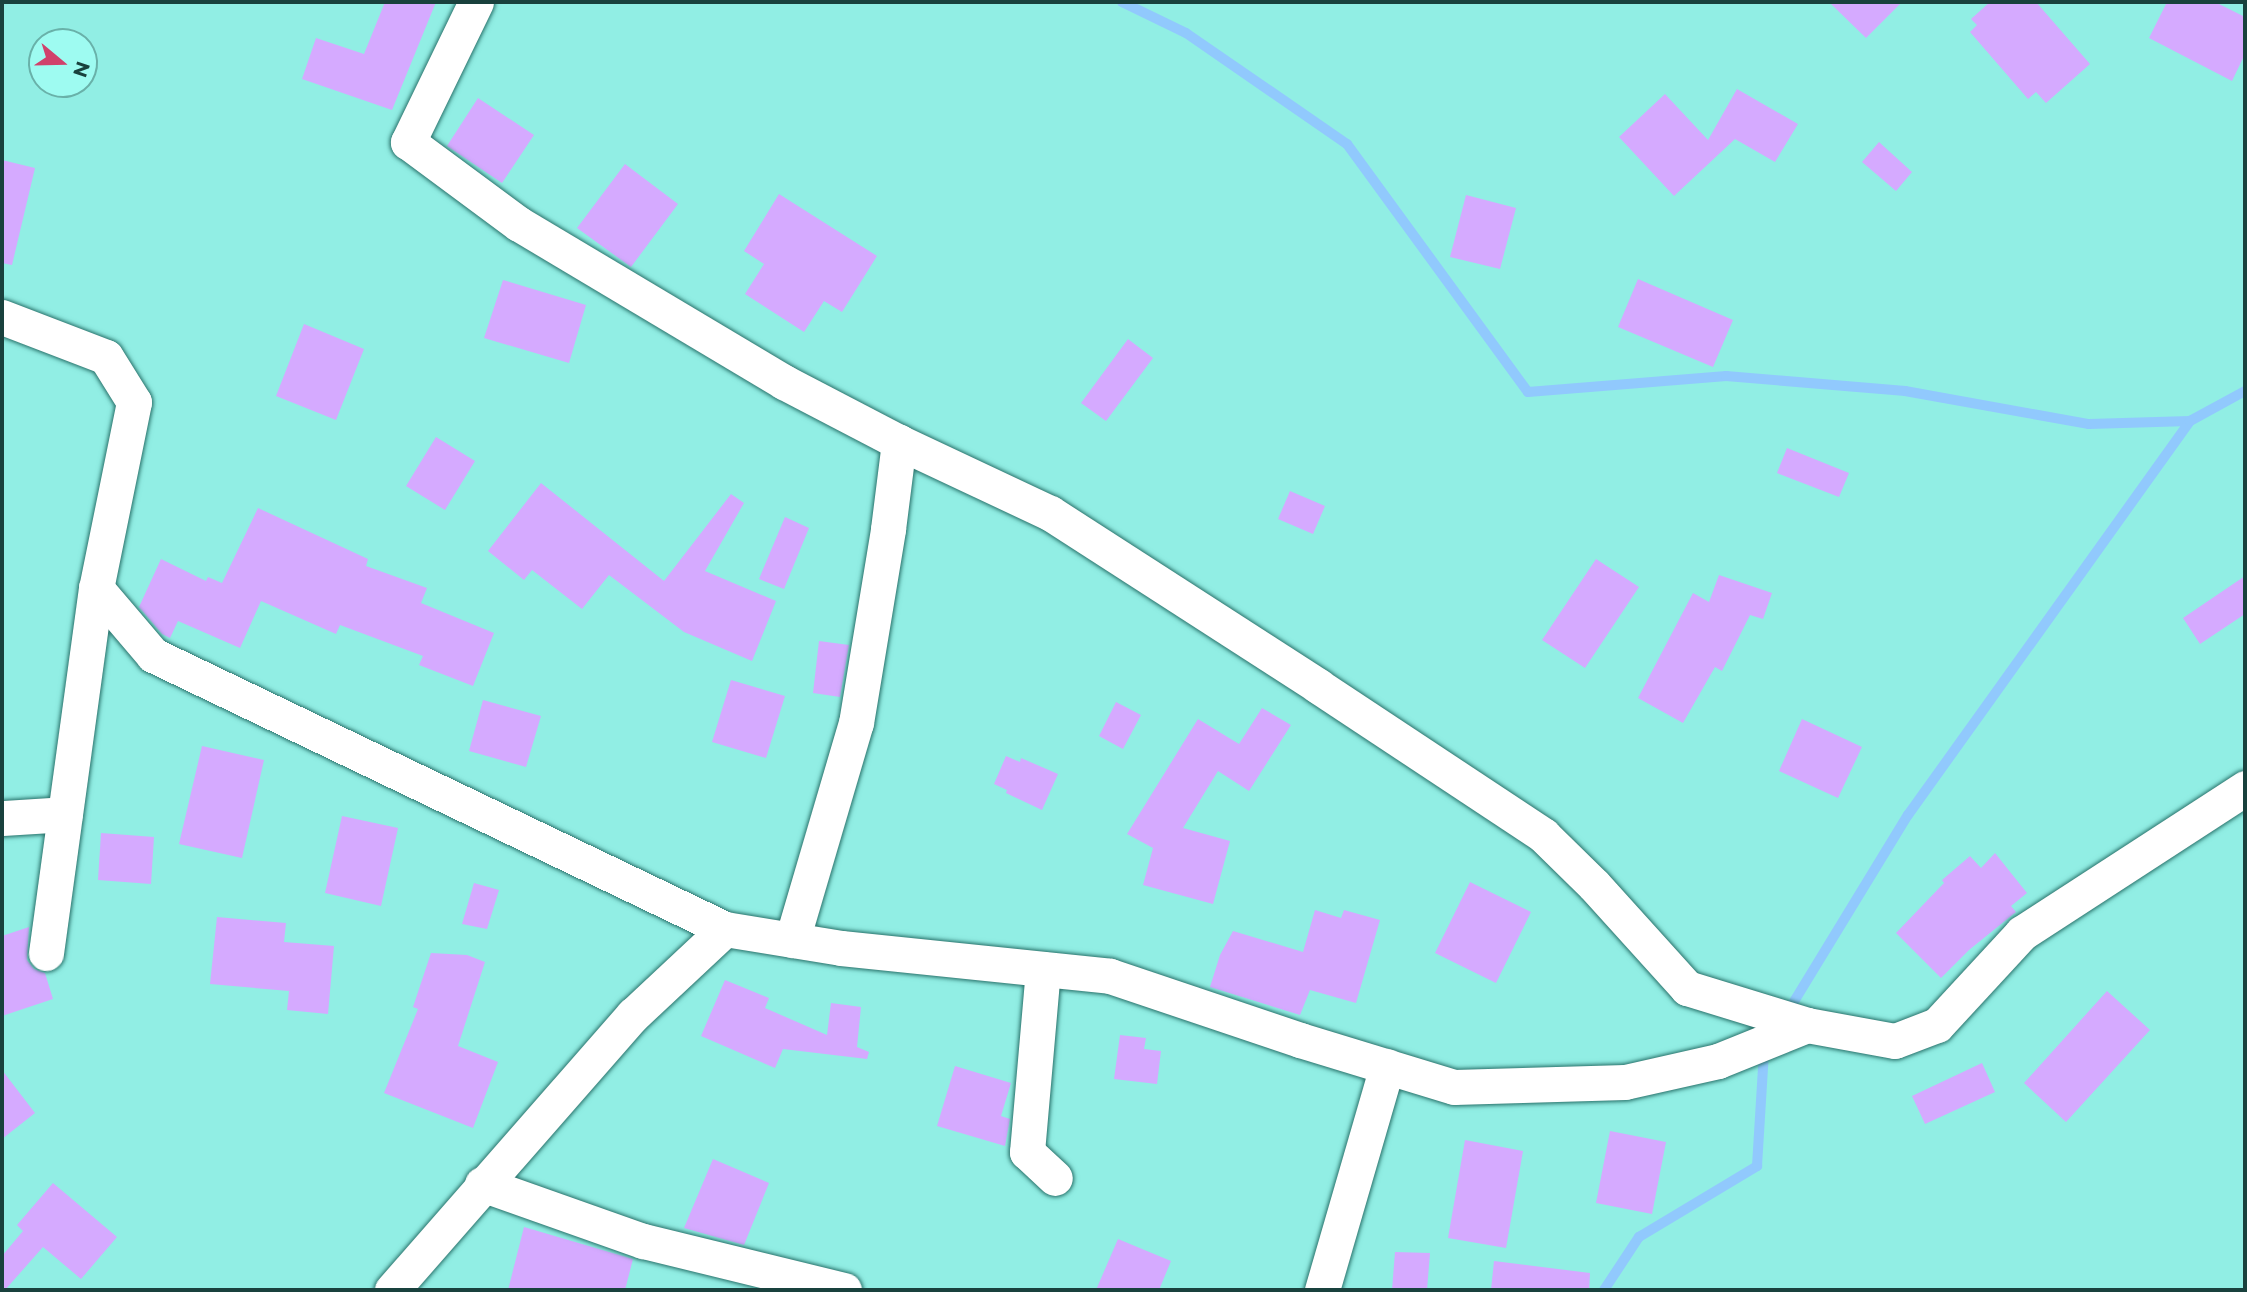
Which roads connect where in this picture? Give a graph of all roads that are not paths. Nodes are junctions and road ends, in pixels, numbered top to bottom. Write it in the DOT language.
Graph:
graph roads {
  1 [pos="476,2"];
  2 [pos="2,317"];
  3 [pos="899,442"];
  4 [pos="96,588"];
  5 [pos="2245,788"];
  6 [pos="65,814"];
  7 [pos="2,818"];
  8 [pos="725,929"];
  9 [pos="792,940"];
  10 [pos="47,953"];
  11 [pos="1043,969"];
  12 [pos="1807,1025"];
  13 [pos="1387,1066"];
  14 [pos="1055,1178"];
  15 [pos="482,1184"];
  16 [pos="391,1290"];
  17 [pos="844,1290"];
  18 [pos="1322,1290"];
  1 -- 3 [label="street"];
  2 -- 4 [label="street"];
  3 -- 9 [label="street"];
  3 -- 12 [label="street"];
  4 -- 6 [label="street"];
  4 -- 8 [label="street"];
  5 -- 12 [label="street"];
  6 -- 7 [label="street"];
  6 -- 10 [label="street"];
  8 -- 9 [label="street"];
  8 -- 15 [label="street"];
  9 -- 11 [label="street"];
  11 -- 13 [label="street"];
  11 -- 14 [label="street"];
  12 -- 13 [label="street"];
  13 -- 18 [label="street"];
  15 -- 16 [label="street"];
  15 -- 17 [label="street"];
}
